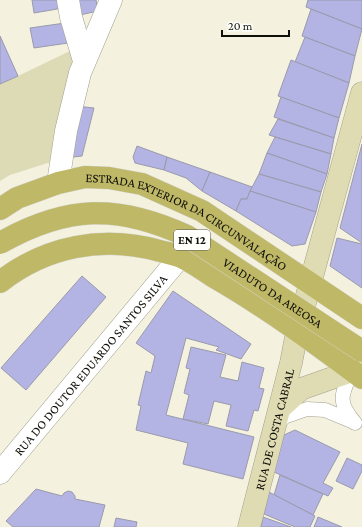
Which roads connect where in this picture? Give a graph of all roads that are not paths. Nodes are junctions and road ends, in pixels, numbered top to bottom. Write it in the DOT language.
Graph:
graph roads {
  1 [pos="68,0"];
  2 [pos="112,0"];
  3 [pos="84,61"];
  4 [pos="362,93"];
  5 [pos="58,183"];
  6 [pos="0,210"];
  7 [pos="0,243"];
  8 [pos="180,257"];
  9 [pos="282,264"];
  10 [pos="0,282"];
  11 [pos="311,284"];
  12 [pos="256,302"];
  13 [pos="362,318"];
  14 [pos="297,332"];
  15 [pos="362,351"];
  16 [pos="359,371"];
  17 [pos="277,418"];
  18 [pos="358,425"];
  19 [pos="0,473"];
  20 [pos="249,527"];
  1 -- 3 [label="street"];
  2 -- 3 [label="street"];
  3 -- 5 [label="street"];
  4 -- 11 [label="main road, RUA DE COSTA CABRAL"];
  5 -- 6 [label="main road, ESTRADA EXTERIOR DA CIRCUNVALAÇÃO / EN 12"];
  5 -- 9 [label="main road, ESTRADA EXTERIOR DA CIRCUNVALAÇÃO / EN 12"];
  7 -- 15 [label="main road, VIADUTO DA AREOSA / EN 12, bridge"];
  8 -- 10 [label="main road, EN 12"];
  8 -- 12 [label="main road, EN 12"];
  8 -- 19 [label="street, RUA DO DOUTOR EDUARDO SANTOS SILVA"];
  9 -- 11 [label="main road, ESTRADA EXTERIOR DA CIRCUNVALAÇÃO / EN 12"];
  9 -- 12 [label="main road"];
  11 -- 13 [label="main road, ESTRADA EXTERIOR DA CIRCUNVALAÇÃO / EN 12"];
  11 -- 14 [label="main road, RUA DE COSTA CABRAL"];
  12 -- 14 [label="main road, EN 12"];
  14 -- 16 [label="main road, EN 12"];
  14 -- 17 [label="main road, RUA DE COSTA CABRAL"];
  16 -- 17 [label="main road"];
  16 -- 18 [label="lane"];
  17 -- 18 [label="lane"];
  17 -- 20 [label="main road, RUA DE COSTA CABRAL"];
}
